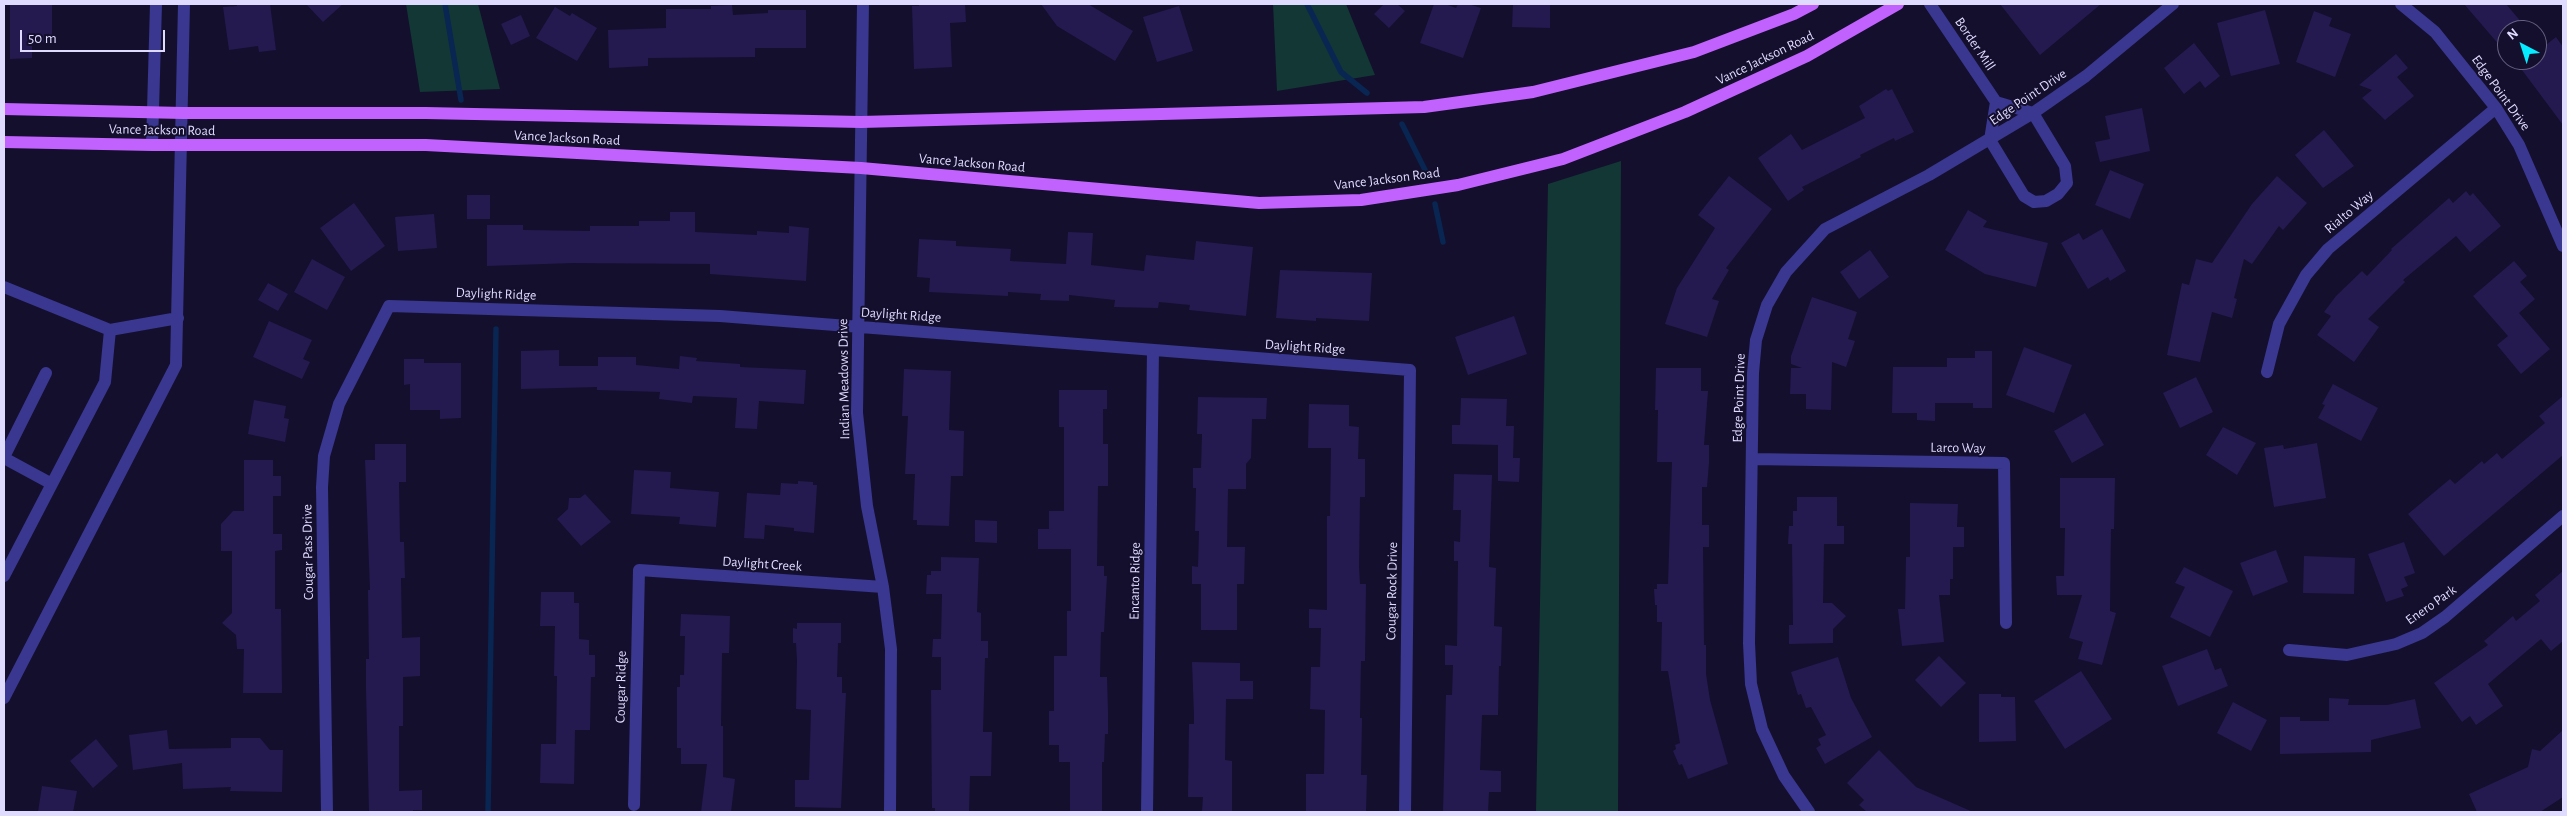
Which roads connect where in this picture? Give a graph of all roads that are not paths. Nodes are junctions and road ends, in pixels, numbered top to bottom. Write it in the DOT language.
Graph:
graph roads {
  1 [pos="156,4"];
  2 [pos="184,4"];
  3 [pos="863,4"];
  4 [pos="1813,4"];
  5 [pos="1898,4"];
  6 [pos="1930,4"];
  7 [pos="2173,4"];
  8 [pos="2401,4"];
  9 [pos="1996,102"];
  10 [pos="2496,108"];
  11 [pos="4,109"];
  12 [pos="152,112"];
  13 [pos="183,113"];
  14 [pos="2033,113"];
  15 [pos="861,122"];
  16 [pos="1990,140"];
  17 [pos="4,142"];
  18 [pos="182,145"];
  19 [pos="152,146"];
  20 [pos="861,168"];
  21 [pos="2563,246"];
  22 [pos="4,287"];
  23 [pos="389,306"];
  24 [pos="178,318"];
  25 [pos="858,327"];
  26 [pos="110,330"];
  27 [pos="1153,350"];
  28 [pos="1410,370"];
  29 [pos="2268,372"];
  30 [pos="46,373"];
  31 [pos="4,458"];
  32 [pos="1752,459"];
  33 [pos="52,484"];
  34 [pos="2563,516"];
  35 [pos="639,570"];
  36 [pos="4,576"];
  37 [pos="883,587"];
  38 [pos="2006,623"];
  39 [pos="2289,650"];
  40 [pos="4,698"];
  41 [pos="634,805"];
  42 [pos="327,812"];
  43 [pos="890,812"];
  44 [pos="1148,812"];
  45 [pos="1405,812"];
  46 [pos="1809,812"];
  1 -- 12 [label="street"];
  2 -- 13 [label="street"];
  3 -- 15 [label="street, Indian Meadows Drive"];
  4 -- 15 [label="main road, Vance Jackson Road"];
  5 -- 20 [label="main road, Vance Jackson Road"];
  6 -- 9 [label="street, Border Mill"];
  7 -- 14 [label="street, Edge Point Drive"];
  8 -- 10 [label="street, Edge Point Drive"];
  9 -- 14 [label="street"];
  9 -- 16 [label="street"];
  10 -- 21 [label="street, Edge Point Drive"];
  10 -- 29 [label="street, Rialto Way"];
  11 -- 12 [label="main road, Vance Jackson Road"];
  12 -- 13 [label="main road, Vance Jackson Road"];
  12 -- 19 [label="street"];
  13 -- 15 [label="main road, Vance Jackson Road"];
  13 -- 18 [label="street"];
  14 -- 16 [label="street, Edge Point Drive"];
  14 -- 16 [label="street"];
  15 -- 20 [label="street, Indian Meadows Drive"];
  16 -- 32 [label="street, Edge Point Drive"];
  17 -- 19 [label="main road, Vance Jackson Road"];
  18 -- 19 [label="main road, Vance Jackson Road"];
  18 -- 20 [label="main road, Vance Jackson Road"];
  18 -- 24 [label="street"];
  20 -- 25 [label="street, Indian Meadows Drive"];
  22 -- 26 [label="street"];
  23 -- 25 [label="street, Daylight Ridge"];
  23 -- 42 [label="street, Cougar Pass Drive"];
  24 -- 26 [label="street"];
  24 -- 40 [label="street"];
  25 -- 27 [label="street, Daylight Ridge"];
  25 -- 37 [label="street, Indian Meadows Drive"];
  26 -- 33 [label="street"];
  27 -- 28 [label="street, Daylight Ridge"];
  27 -- 44 [label="street, Encanto Ridge"];
  28 -- 45 [label="street, Cougar Rock Drive"];
  30 -- 31 [label="street"];
  31 -- 33 [label="street"];
  32 -- 38 [label="street, Larco Way"];
  32 -- 46 [label="street, Edge Point Drive"];
  33 -- 36 [label="street"];
  34 -- 39 [label="street, Enero Park"];
  35 -- 37 [label="street, Daylight Creek"];
  35 -- 41 [label="street, Cougar Ridge"];
  37 -- 43 [label="street, Indian Meadows Drive"];
}
